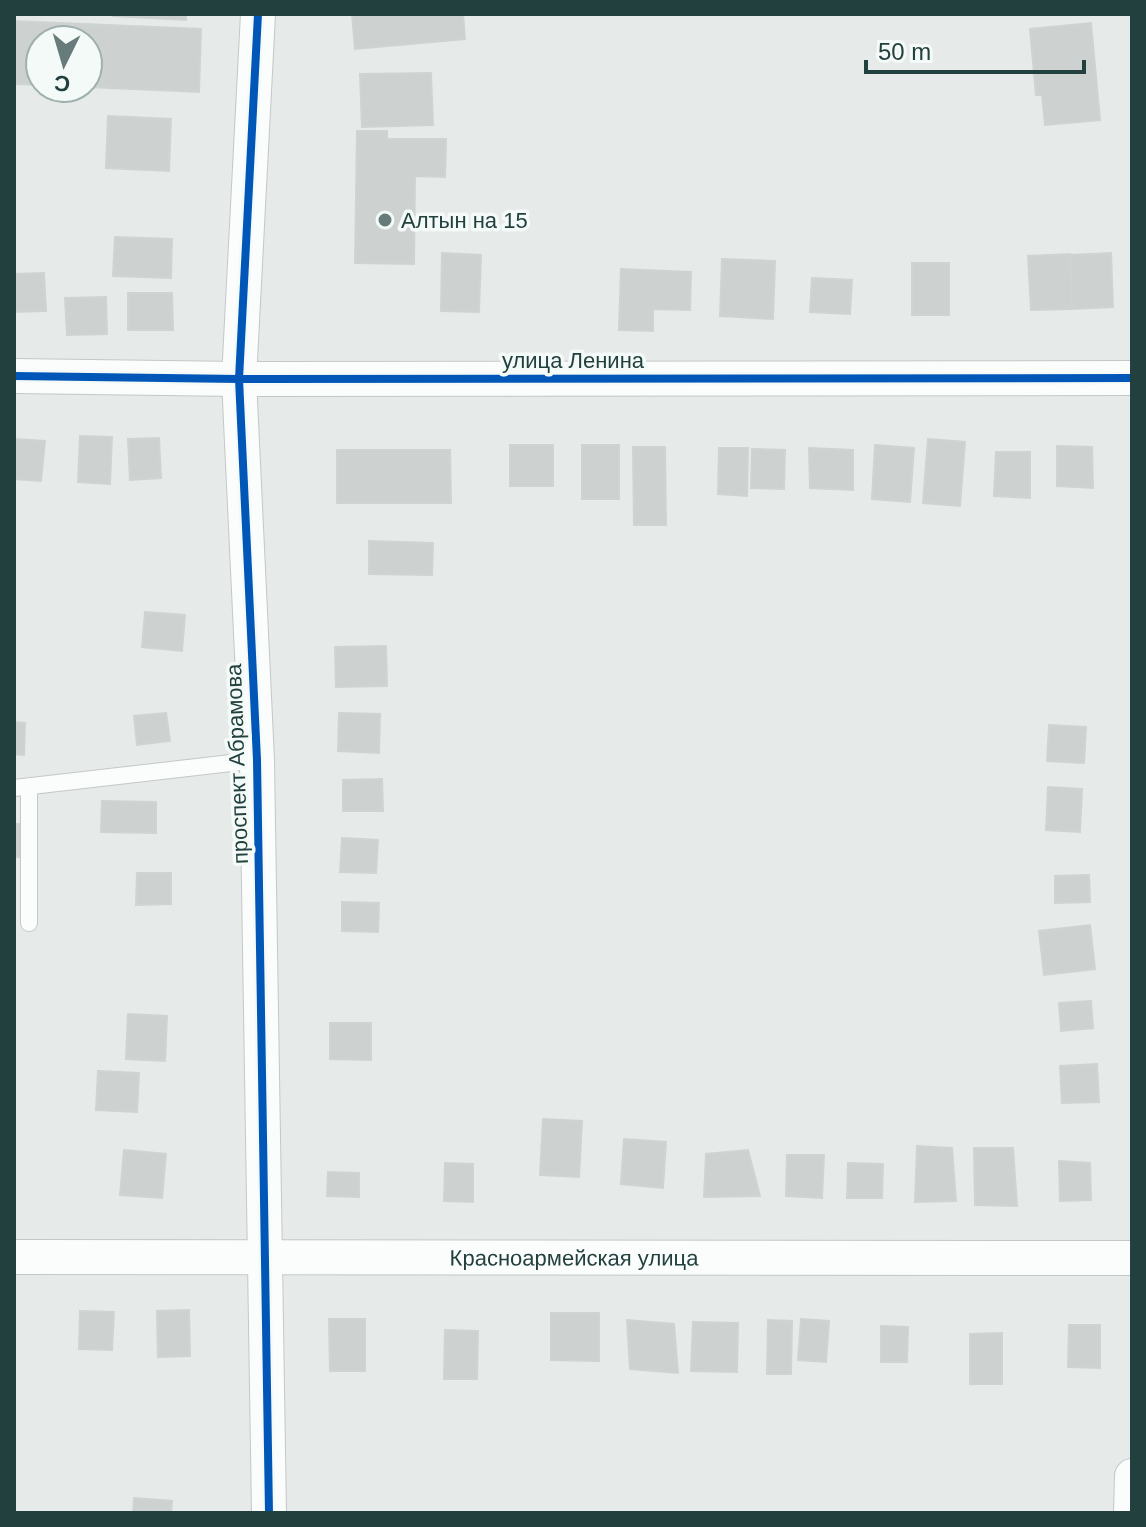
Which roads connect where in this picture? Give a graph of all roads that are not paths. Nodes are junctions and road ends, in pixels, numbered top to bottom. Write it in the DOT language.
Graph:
graph roads {
  1 [pos="258,14"];
  2 [pos="14,376"];
  3 [pos="1132,378"];
  4 [pos="239,379"];
  5 [pos="257,760"];
  6 [pos="22,787"];
  7 [pos="29,923"];
  8 [pos="14,1257"];
  9 [pos="266,1258"];
  10 [pos="1132,1258"];
  11 [pos="1132,1476"];
  12 [pos="269,1513"];
  13 [pos="1131,1513"];
  1 -- 4 [label="street, проспект Абрамова"];
  2 -- 4 [label="street, улица Ленина"];
  3 -- 4 [label="street, улица Ленина"];
  4 -- 5 [label="street, проспект Абрамова"];
  5 -- 6 [label="lane"];
  5 -- 9 [label="street, проспект Абрамова"];
  6 -- 7 [label="lane"];
  8 -- 9 [label="street, Красноармейская улица"];
  9 -- 10 [label="street, Красноармейская улица"];
  9 -- 12 [label="street, проспект Абрамова"];
  11 -- 13 [label="street"];
}
